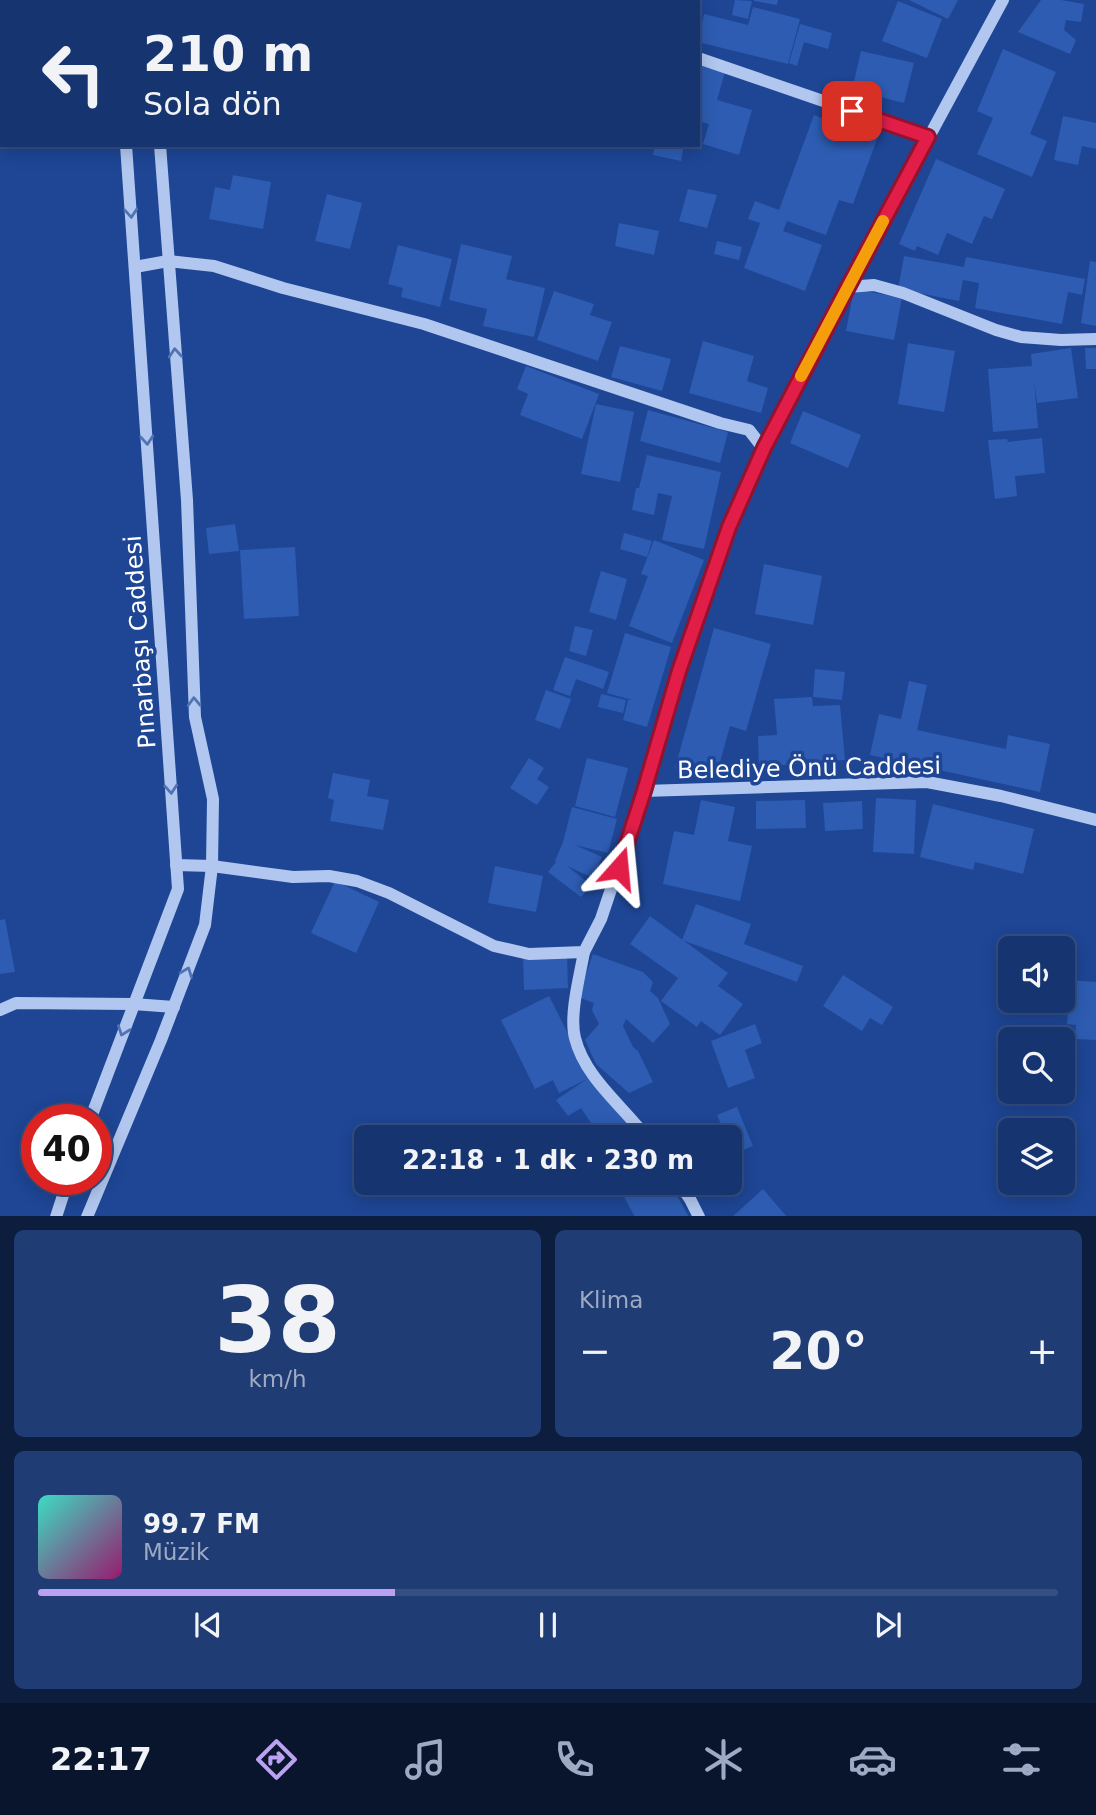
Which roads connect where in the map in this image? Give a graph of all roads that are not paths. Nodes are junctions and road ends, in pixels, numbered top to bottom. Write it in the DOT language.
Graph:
graph roads {
  1 [pos="1003,0"];
  2 [pos="700,59"];
  3 [pos="928,137"];
  4 [pos="126,147"];
  5 [pos="160,147"];
  6 [pos="168,261"];
  7 [pos="135,267"];
  8 [pos="848,287"];
  9 [pos="1096,340"];
  10 [pos="764,448"];
  11 [pos="644,791"];
  12 [pos="1096,820"];
  13 [pos="176,865"];
  14 [pos="212,866"];
  15 [pos="584,952"];
  16 [pos="133,1004"];
  17 [pos="174,1007"];
  18 [pos="0,1010"];
  19 [pos="96,1104"];
  20 [pos="636,1125"];
  21 [pos="63,1195"];
  22 [pos="687,1195"];
  23 [pos="56,1216"];
  24 [pos="87,1216"];
  25 [pos="699,1216"];
  1 -- 3 [label="street"];
  2 -- 3 [label="street"];
  3 -- 8 [label="street"];
  4 -- 7 [label="street, Pınarbaşı Caddesi, one-way"];
  5 -- 6 [label="street, Pınarbaşı Caddesi"];
  6 -- 7 [label="street"];
  6 -- 10 [label="street"];
  14 -- 6 [label="street, Pınarbaşı Caddesi, one-way"];
  7 -- 13 [label="street, Pınarbaşı Caddesi, one-way"];
  8 -- 9 [label="street"];
  8 -- 10 [label="street"];
  10 -- 11 [label="street"];
  11 -- 12 [label="street, Belediye Önü Caddesi"];
  11 -- 15 [label="street"];
  13 -- 14 [label="street"];
  13 -- 16 [label="street, Pınarbaşı Caddesi"];
  14 -- 15 [label="street"];
  17 -- 14 [label="street, Pınarbaşı Caddesi, one-way"];
  15 -- 20 [label="street"];
  16 -- 17 [label="street"];
  16 -- 18 [label="street"];
  16 -- 19 [label="street, Pınarbaşı Caddesi, one-way"];
  17 -- 24 [label="street, Pınarbaşı Caddesi"];
  21 -- 23 [label="street"];
  22 -- 25 [label="street"];
}
